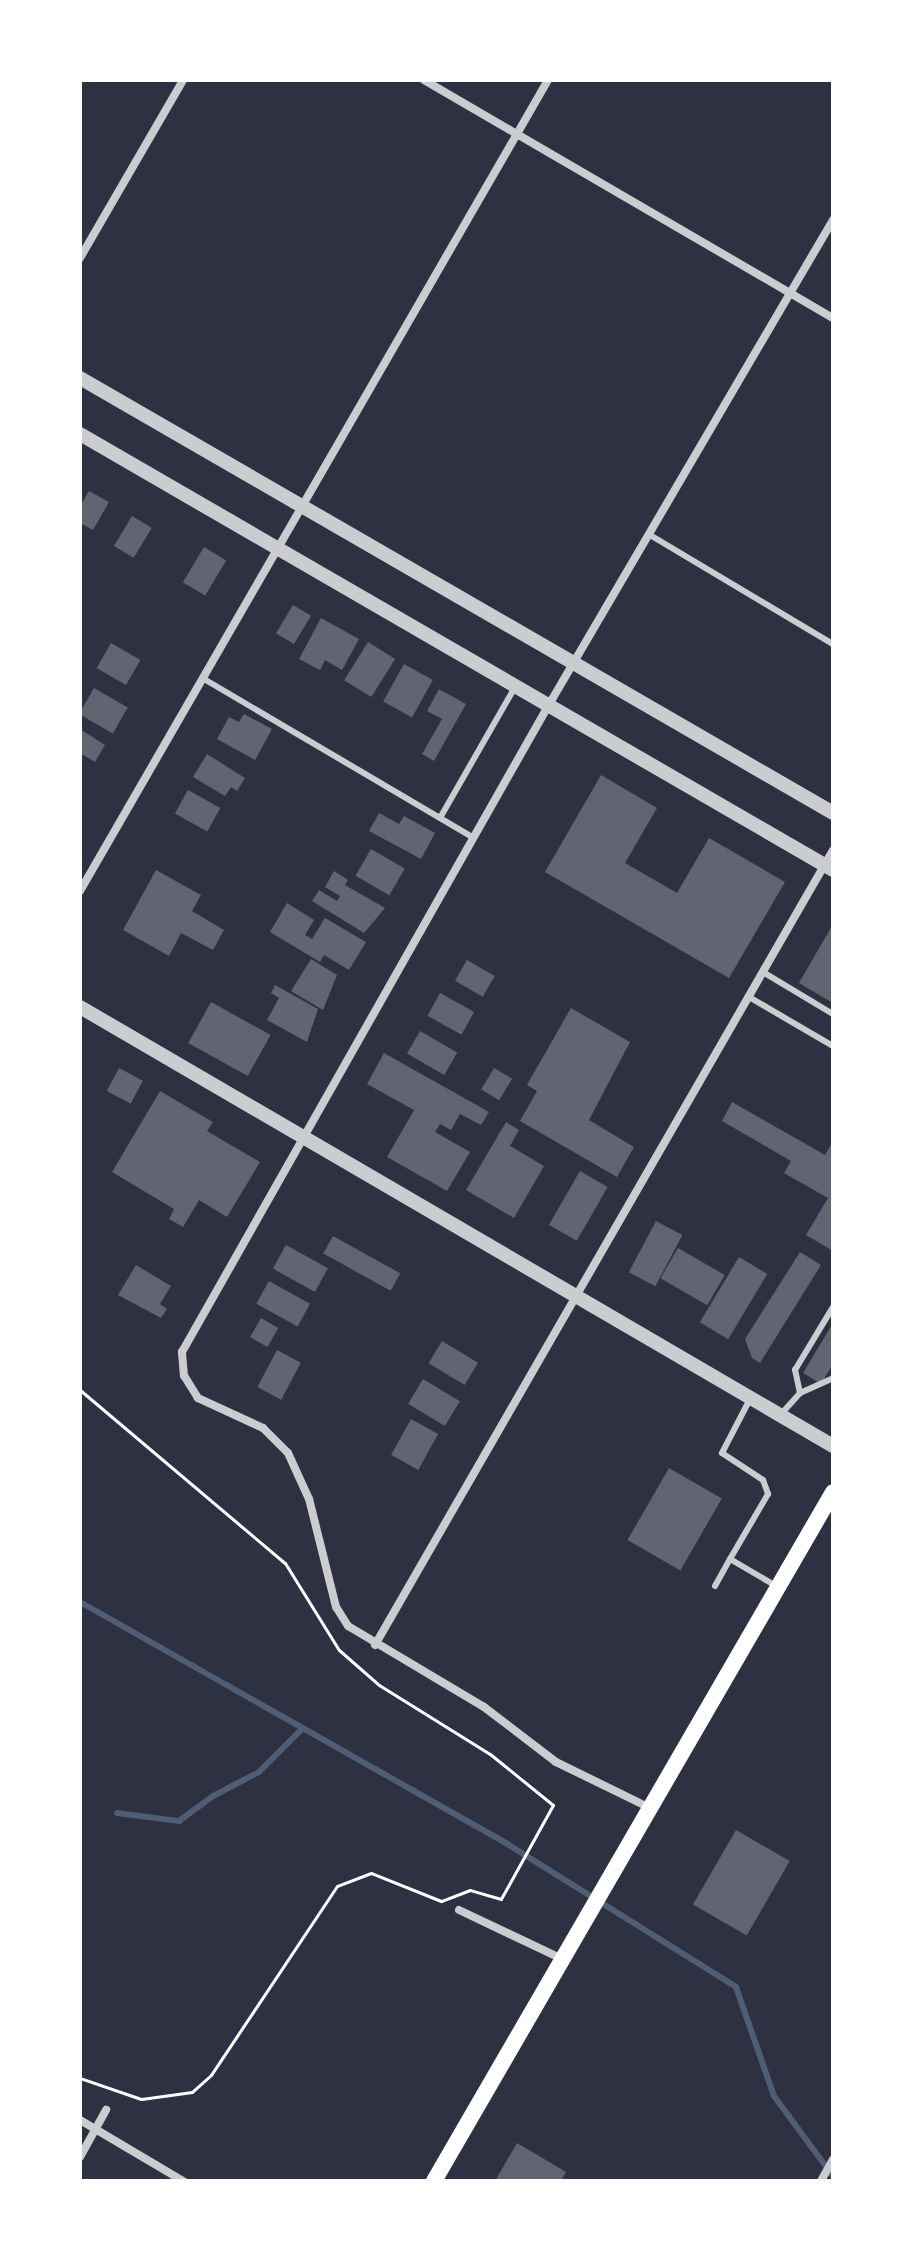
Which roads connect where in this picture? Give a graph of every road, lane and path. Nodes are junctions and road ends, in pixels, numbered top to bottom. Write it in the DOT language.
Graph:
graph roads {
  1 [pos="183,80"];
  2 [pos="424,80"];
  3 [pos="548,80"];
  4 [pos="517,133"];
  5 [pos="833,220"];
  6 [pos="80,258"];
  7 [pos="791,293"];
  8 [pos="833,318"];
  9 [pos="80,378"];
  10 [pos="80,434"];
  11 [pos="302,507"];
  12 [pos="650,535"];
  13 [pos="277,549"];
  14 [pos="833,644"];
  15 [pos="574,664"];
  16 [pos="204,679"];
  17 [pos="514,689"];
  18 [pos="547,708"];
  19 [pos="833,813"];
  20 [pos="440,818"];
  21 [pos="474,838"];
  22 [pos="833,850"];
  23 [pos="829,867"];
  24 [pos="80,891"];
  25 [pos="763,972"];
  26 [pos="749,997"];
  27 [pos="80,1007"];
  28 [pos="833,1014"];
  29 [pos="833,1046"];
  30 [pos="305,1136"];
  31 [pos="578,1295"];
  32 [pos="833,1307"];
  33 [pos="833,1378"];
  34 [pos="80,1390"];
  35 [pos="800,1393"];
  36 [pos="750,1397"];
  37 [pos="780,1415"];
  38 [pos="833,1446"];
  39 [pos="833,1492"];
  40 [pos="730,1559"];
  41 [pos="715,1586"];
  42 [pos="778,1587"];
  43 [pos="375,1645"];
  44 [pos="650,1808"];
  45 [pos="459,1910"];
  46 [pos="562,1959"];
  47 [pos="80,2078"];
  48 [pos="106,2110"];
  49 [pos="80,2120"];
  50 [pos="96,2129"];
  51 [pos="80,2157"];
  52 [pos="833,2159"];
  53 [pos="183,2181"];
  54 [pos="434,2181"];
  55 [pos="821,2181"];
  1 -- 6 [label="street"];
  2 -- 4 [label="street"];
  3 -- 4 [label="street"];
  4 -- 7 [label="street"];
  4 -- 11 [label="street"];
  5 -- 7 [label="street"];
  7 -- 8 [label="street"];
  7 -- 12 [label="street"];
  9 -- 11 [label="street"];
  10 -- 13 [label="street"];
  11 -- 13 [label="street"];
  11 -- 15 [label="street"];
  12 -- 14 [label="lane"];
  12 -- 15 [label="street"];
  13 -- 16 [label="street"];
  13 -- 17 [label="street"];
  15 -- 18 [label="street"];
  15 -- 19 [label="street"];
  16 -- 20 [label="lane"];
  16 -- 24 [label="street"];
  17 -- 18 [label="street"];
  17 -- 20 [label="lane"];
  18 -- 21 [label="street"];
  18 -- 23 [label="street"];
  20 -- 21 [label="lane"];
  21 -- 30 [label="street"];
  22 -- 23 [label="street"];
  23 -- 25 [label="street"];
  25 -- 26 [label="street"];
  25 -- 28 [label="lane"];
  26 -- 29 [label="lane"];
  26 -- 31 [label="street"];
  27 -- 30 [label="street"];
  30 -- 31 [label="street"];
  30 -- 43 [label="street"];
  31 -- 36 [label="street"];
  31 -- 43 [label="street"];
  32 -- 35 [label="lane"];
  33 -- 35 [label="lane"];
  34 -- 47 [label="path"];
  35 -- 37 [label="lane"];
  36 -- 37 [label="street"];
  36 -- 40 [label="lane"];
  37 -- 38 [label="street"];
  39 -- 42 [label="main road"];
  40 -- 41 [label="lane"];
  40 -- 42 [label="lane"];
  42 -- 44 [label="main road"];
  43 -- 44 [label="street"];
  44 -- 46 [label="main road"];
  45 -- 46 [label="street"];
  46 -- 54 [label="main road"];
  48 -- 50 [label="street"];
  49 -- 50 [label="street"];
  50 -- 51 [label="street"];
  50 -- 53 [label="street"];
  52 -- 55 [label="street"];
}
